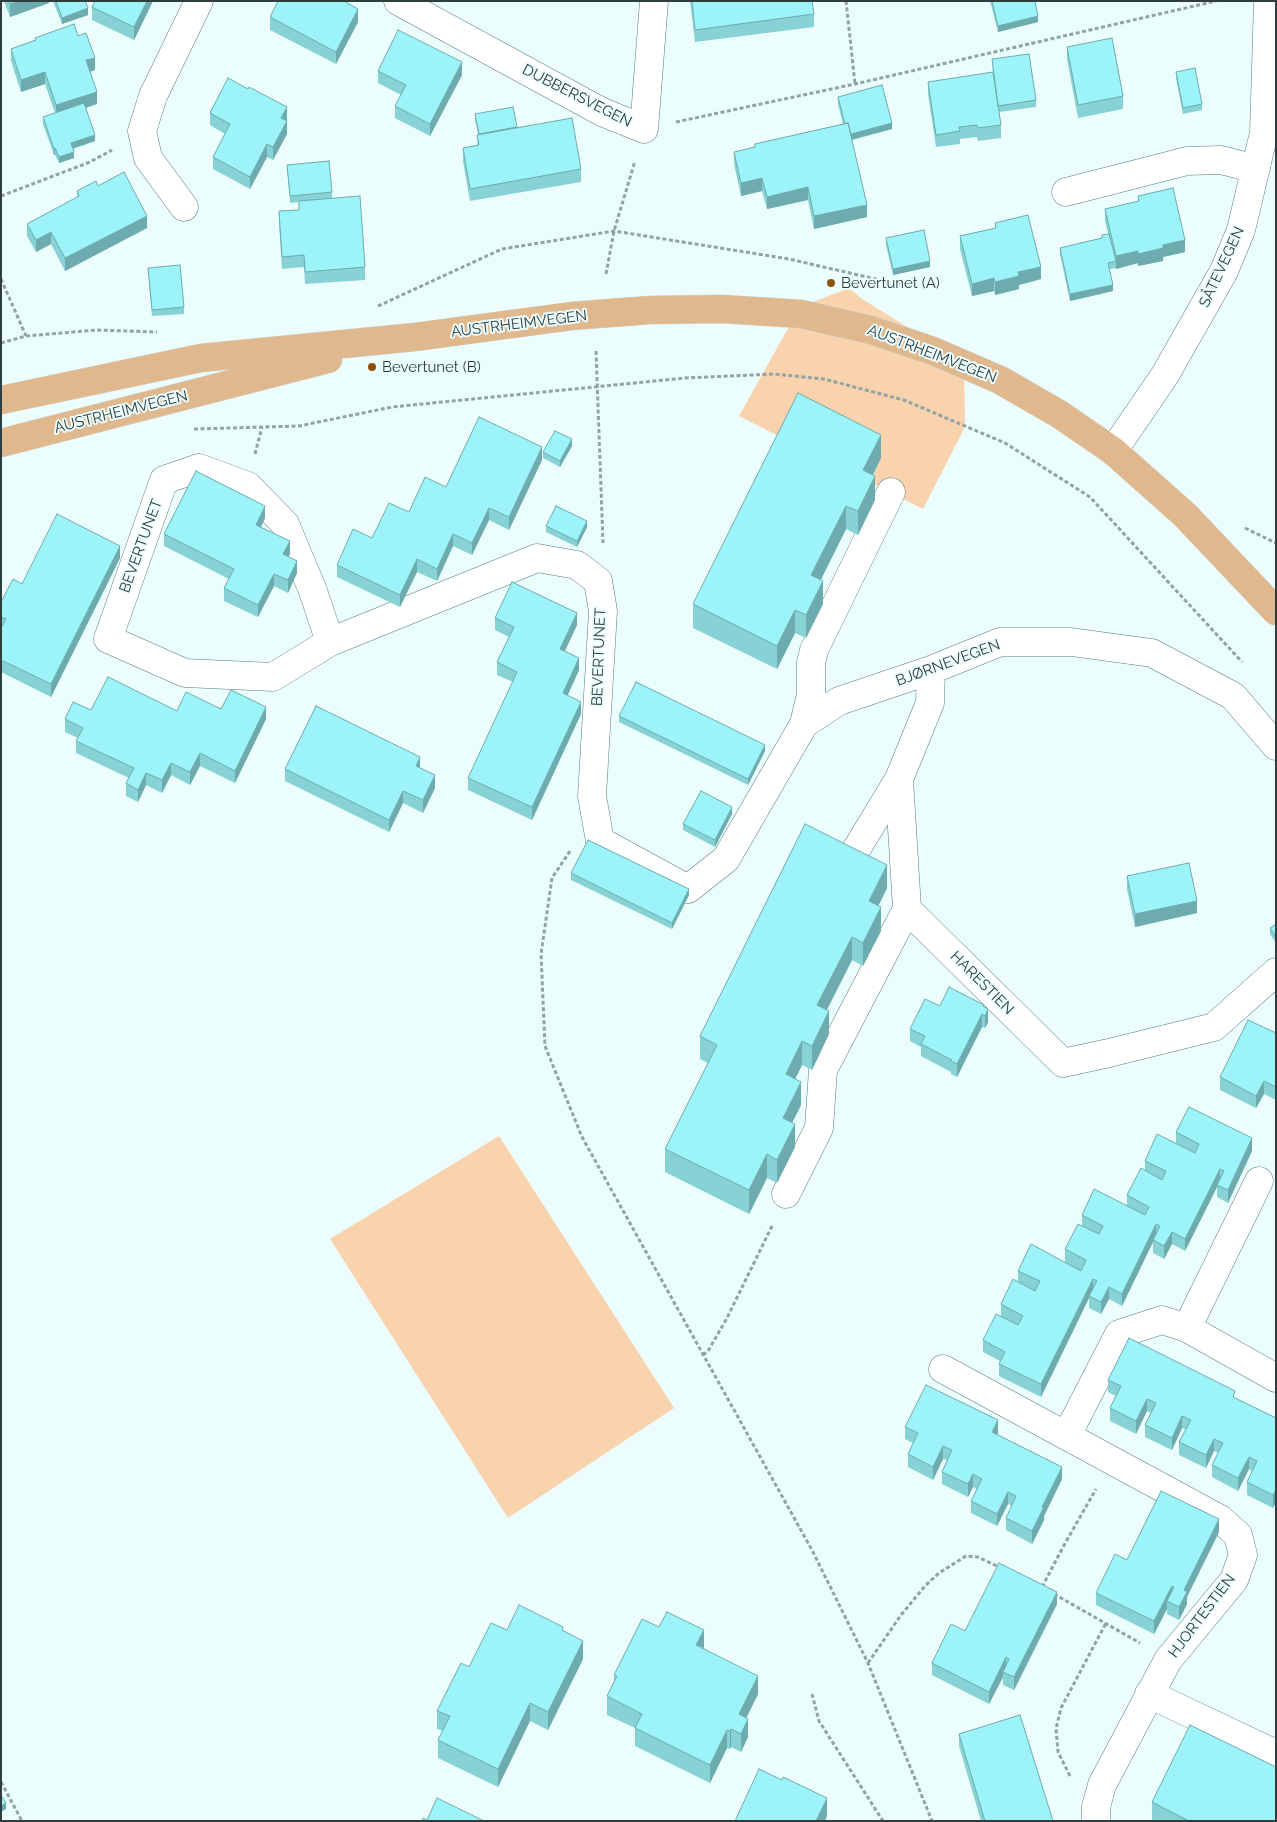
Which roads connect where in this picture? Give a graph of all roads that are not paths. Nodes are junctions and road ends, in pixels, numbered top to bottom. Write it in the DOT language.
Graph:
graph roads {
  1 [pos="200,1"];
  2 [pos="398,1"];
  3 [pos="654,1"];
  4 [pos="1268,1"];
  5 [pos="1256,169"];
  6 [pos="1066,192"];
  7 [pos="184,207"];
  8 [pos="415,337"];
  9 [pos="1,400"];
  10 [pos="1,443"];
  11 [pos="1113,450"];
  12 [pos="891,492"];
  13 [pos="1276,611"];
  14 [pos="330,642"];
  15 [pos="931,670"];
  16 [pos="804,724"];
  17 [pos="1276,746"];
  18 [pos="899,779"];
  19 [pos="595,813"];
  20 [pos="848,863"];
  21 [pos="907,909"];
  22 [pos="1276,972"];
  23 [pos="1259,1181"];
  24 [pos="786,1194"];
  25 [pos="1187,1328"];
  26 [pos="943,1369"];
  27 [pos="1276,1378"];
  28 [pos="1067,1435"];
  29 [pos="1149,1694"];
  30 [pos="1276,1754"];
  31 [pos="1096,1814"];
  1 -- 7 [label="street"];
  2 -- 3 [label="street, DUBBERSVEGEN"];
  4 -- 5 [label="street, SÅTEVEGEN"];
  5 -- 6 [label="street"];
  5 -- 11 [label="street, SÅTEVEGEN"];
  8 -- 9 [label="main road, AUSTRHEIMVEGEN"];
  8 -- 10 [label="main road, AUSTRHEIMVEGEN"];
  8 -- 11 [label="main road, AUSTRHEIMVEGEN"];
  11 -- 13 [label="main road, AUSTRHEIMVEGEN"];
  12 -- 16 [label="street, BJØRNEVEGEN"];
  14 -- 14 [label="street, BEVERTUNET"];
  14 -- 19 [label="street, BEVERTUNET"];
  15 -- 16 [label="street, BJØRNEVEGEN"];
  15 -- 17 [label="street, BJØRNEVEGEN"];
  15 -- 18 [label="street"];
  16 -- 19 [label="street, BJØRNEVEGEN"];
  18 -- 20 [label="street"];
  18 -- 21 [label="street"];
  21 -- 22 [label="street, HARESTIEN"];
  21 -- 24 [label="street"];
  23 -- 25 [label="street"];
  25 -- 27 [label="street"];
  25 -- 28 [label="street"];
  26 -- 28 [label="street, HJORTESTIEN"];
  28 -- 29 [label="street, HJORTESTIEN"];
  29 -- 30 [label="street"];
  29 -- 31 [label="street, HJORTESTIEN"];
}
